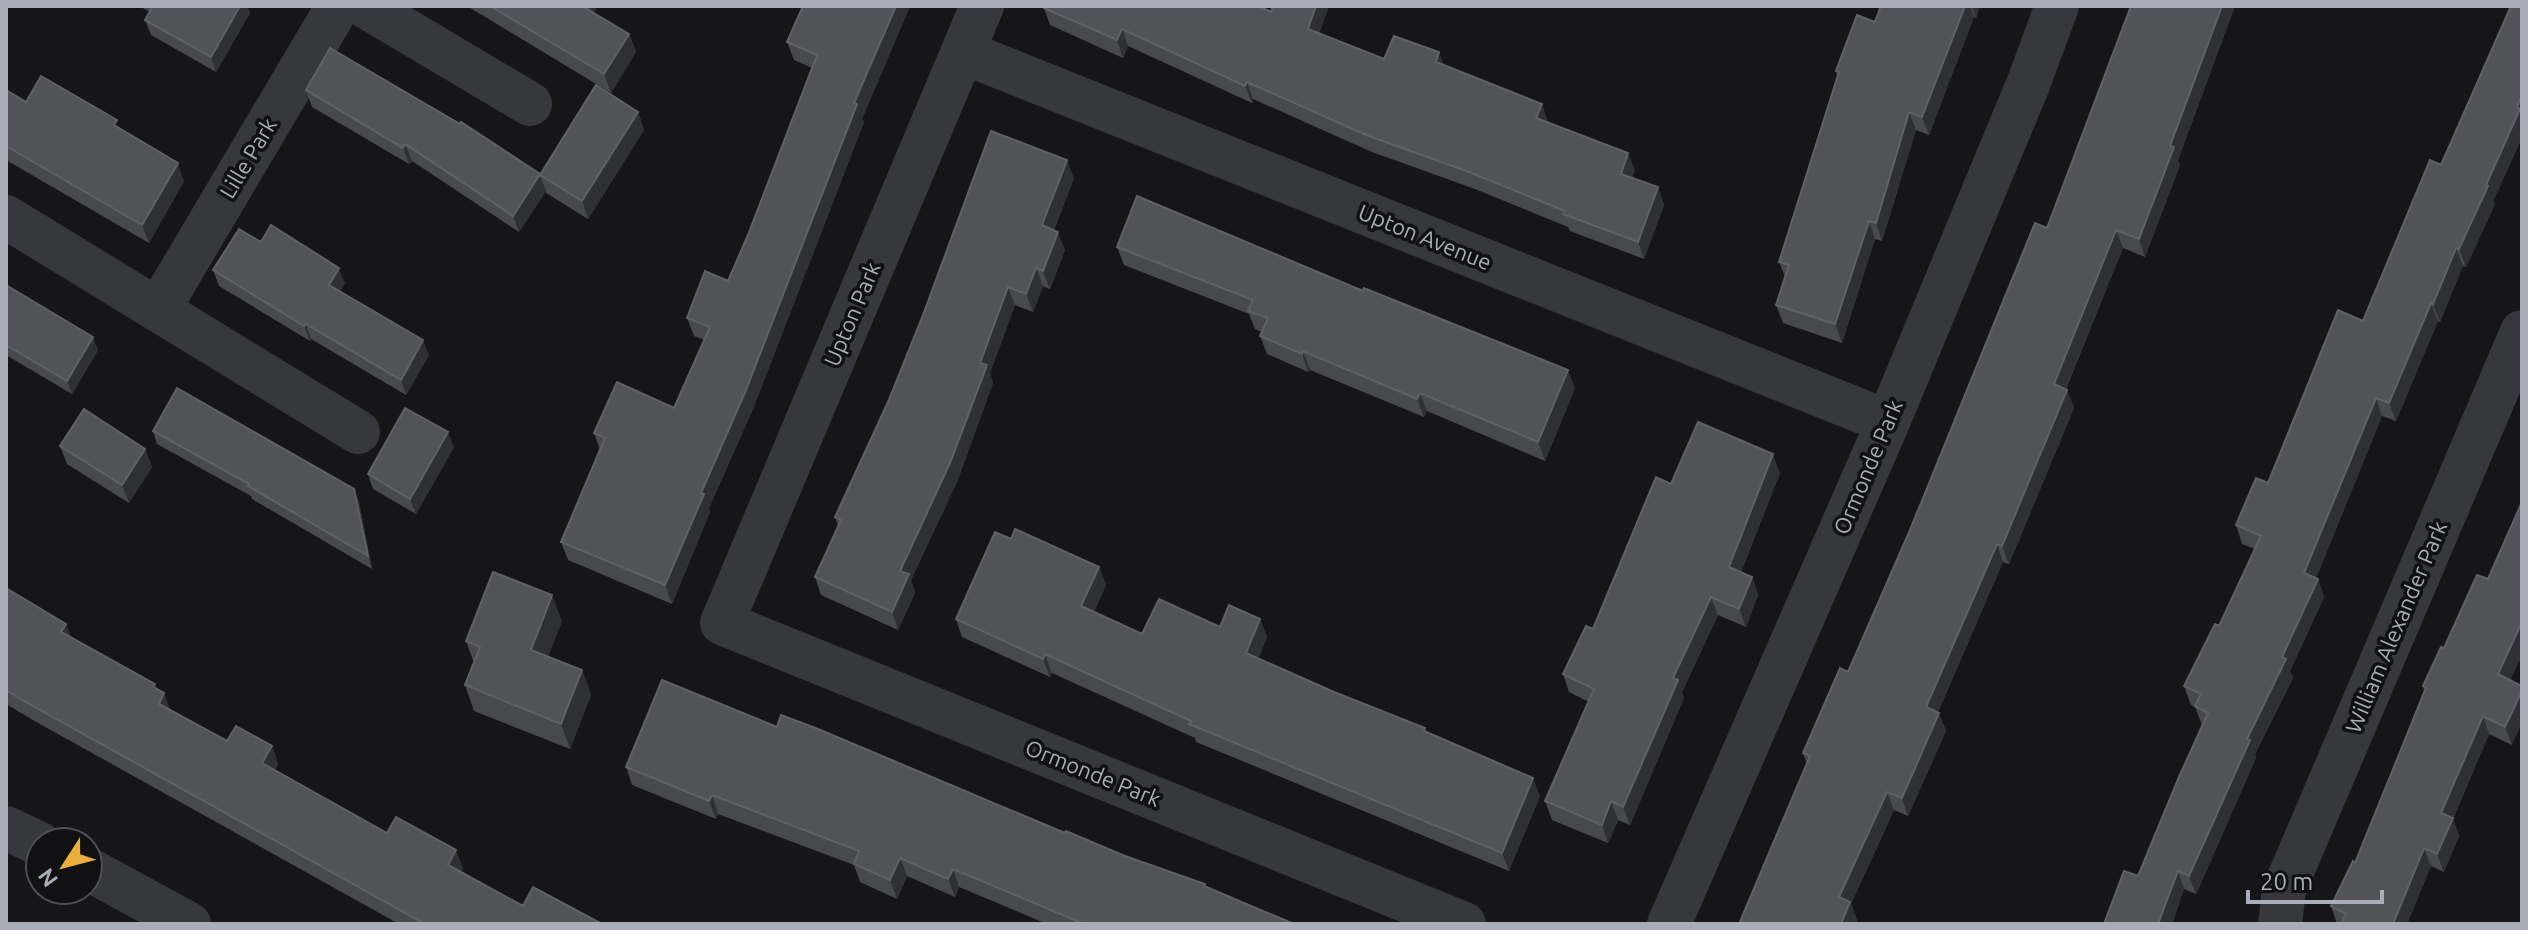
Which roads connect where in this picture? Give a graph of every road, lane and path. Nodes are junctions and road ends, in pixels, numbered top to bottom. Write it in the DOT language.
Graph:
graph roads {
  1 [pos="338,6"];
  2 [pos="365,6"];
  3 [pos="982,6"];
  4 [pos="2057,6"];
  5 [pos="963,52"];
  6 [pos="530,104"];
  7 [pos="6,217"];
  8 [pos="158,310"];
  9 [pos="2522,332"];
  10 [pos="1888,422"];
  11 [pos="358,432"];
  12 [pos="722,623"];
  13 [pos="104,878"];
  14 [pos="189,924"];
  15 [pos="1464,924"];
  16 [pos="1669,924"];
  17 [pos="2280,924"];
  1 -- 8 [label="street, Lille Park"];
  2 -- 6 [label="street"];
  3 -- 5 [label="street, Upton Park"];
  4 -- 10 [label="street, Ormonde Park"];
  5 -- 10 [label="street, Upton Avenue"];
  5 -- 12 [label="street, Upton Park"];
  7 -- 8 [label="street"];
  8 -- 11 [label="street"];
  9 -- 17 [label="street, William Alexander Park"];
  10 -- 16 [label="street, Ormonde Park"];
  12 -- 15 [label="street, Ormonde Park"];
  13 -- 14 [label="street"];
}
